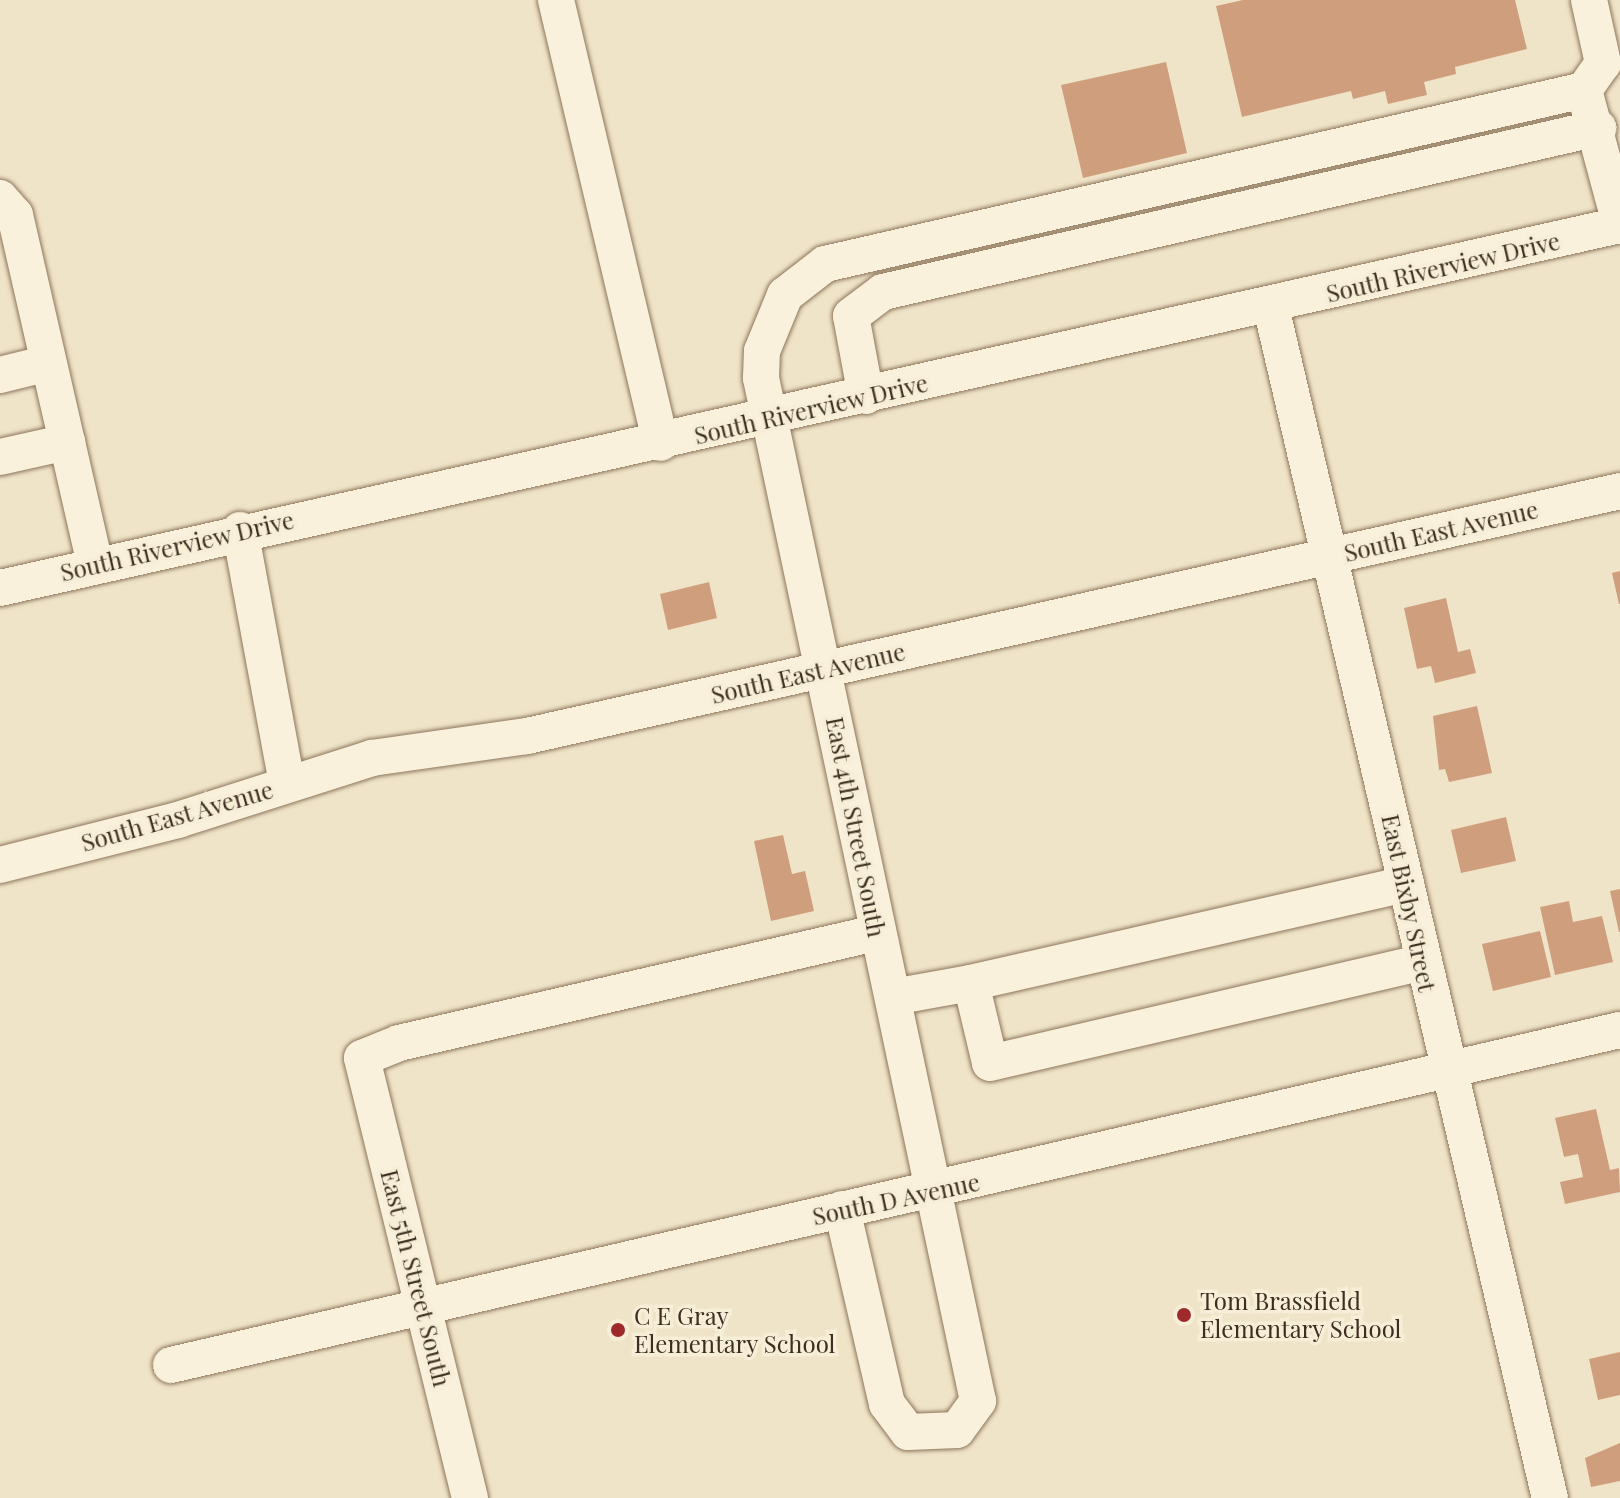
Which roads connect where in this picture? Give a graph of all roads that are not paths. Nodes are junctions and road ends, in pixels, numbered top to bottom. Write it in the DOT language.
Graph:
graph roads {
  1 [pos="556,0"];
  2 [pos="1589,0"];
  3 [pos="1584,90"];
  4 [pos="1598,128"];
  5 [pos="0,198"];
  6 [pos="1620,224"];
  7 [pos="1271,307"];
  8 [pos="49,363"];
  9 [pos="0,375"];
  10 [pos="866,396"];
  11 [pos="770,420"];
  12 [pos="67,442"];
  13 [pos="661,443"];
  14 [pos="0,457"];
  15 [pos="1620,491"];
  16 [pos="240,530"];
  17 [pos="1328,557"];
  18 [pos="95,565"];
  19 [pos="0,588"];
  20 [pos="825,670"];
  21 [pos="287,784"];
  22 [pos="0,865"];
  23 [pos="1406,884"];
  24 [pos="877,933"];
  25 [pos="1421,963"];
  26 [pos="971,983"];
  27 [pos="893,997"];
  28 [pos="1620,1030"];
  29 [pos="1448,1073"];
  30 [pos="933,1187"];
  31 [pos="842,1209"];
  32 [pos="422,1305"];
  33 [pos="171,1365"];
  34 [pos="470,1498"];
  35 [pos="1550,1498"];
  1 -- 13 [label="street"];
  2 -- 3 [label="street"];
  3 -- 4 [label="street"];
  3 -- 11 [label="street, East 4th Street South"];
  4 -- 6 [label="street"];
  4 -- 10 [label="street"];
  5 -- 8 [label="street"];
  6 -- 7 [label="street, South Riverview Drive"];
  7 -- 10 [label="street, South Riverview Drive"];
  7 -- 17 [label="street, East Bixby Street"];
  8 -- 9 [label="street"];
  8 -- 12 [label="street"];
  10 -- 11 [label="street, South Riverview Drive"];
  11 -- 13 [label="street, South Riverview Drive"];
  11 -- 20 [label="street, East 4th Street South"];
  12 -- 14 [label="street"];
  12 -- 18 [label="street"];
  13 -- 16 [label="street, South Riverview Drive"];
  15 -- 17 [label="street, South East Avenue"];
  16 -- 18 [label="street, South Riverview Drive"];
  16 -- 21 [label="street"];
  17 -- 20 [label="street, South East Avenue"];
  17 -- 23 [label="street, East Bixby Street"];
  18 -- 19 [label="street, South Riverview Drive"];
  20 -- 21 [label="street, South East Avenue"];
  20 -- 24 [label="street, East 4th Street South"];
  21 -- 22 [label="street, South East Avenue"];
  23 -- 25 [label="street, East Bixby Street"];
  23 -- 26 [label="street"];
  24 -- 27 [label="street, East 4th Street South"];
  24 -- 32 [label="street, East 5th Street South"];
  25 -- 26 [label="street"];
  25 -- 29 [label="street, East Bixby Street"];
  26 -- 27 [label="street"];
  27 -- 30 [label="street, East 4th Street South"];
  28 -- 29 [label="street, South D Avenue"];
  29 -- 30 [label="street, South D Avenue"];
  29 -- 35 [label="street, East Bixby Street"];
  30 -- 31 [label="street, South D Avenue"];
  30 -- 31 [label="street, East 4th Street South"];
  31 -- 32 [label="street, South D Avenue"];
  32 -- 33 [label="street, South D Avenue"];
  32 -- 34 [label="street, East 5th Street South"];
}
